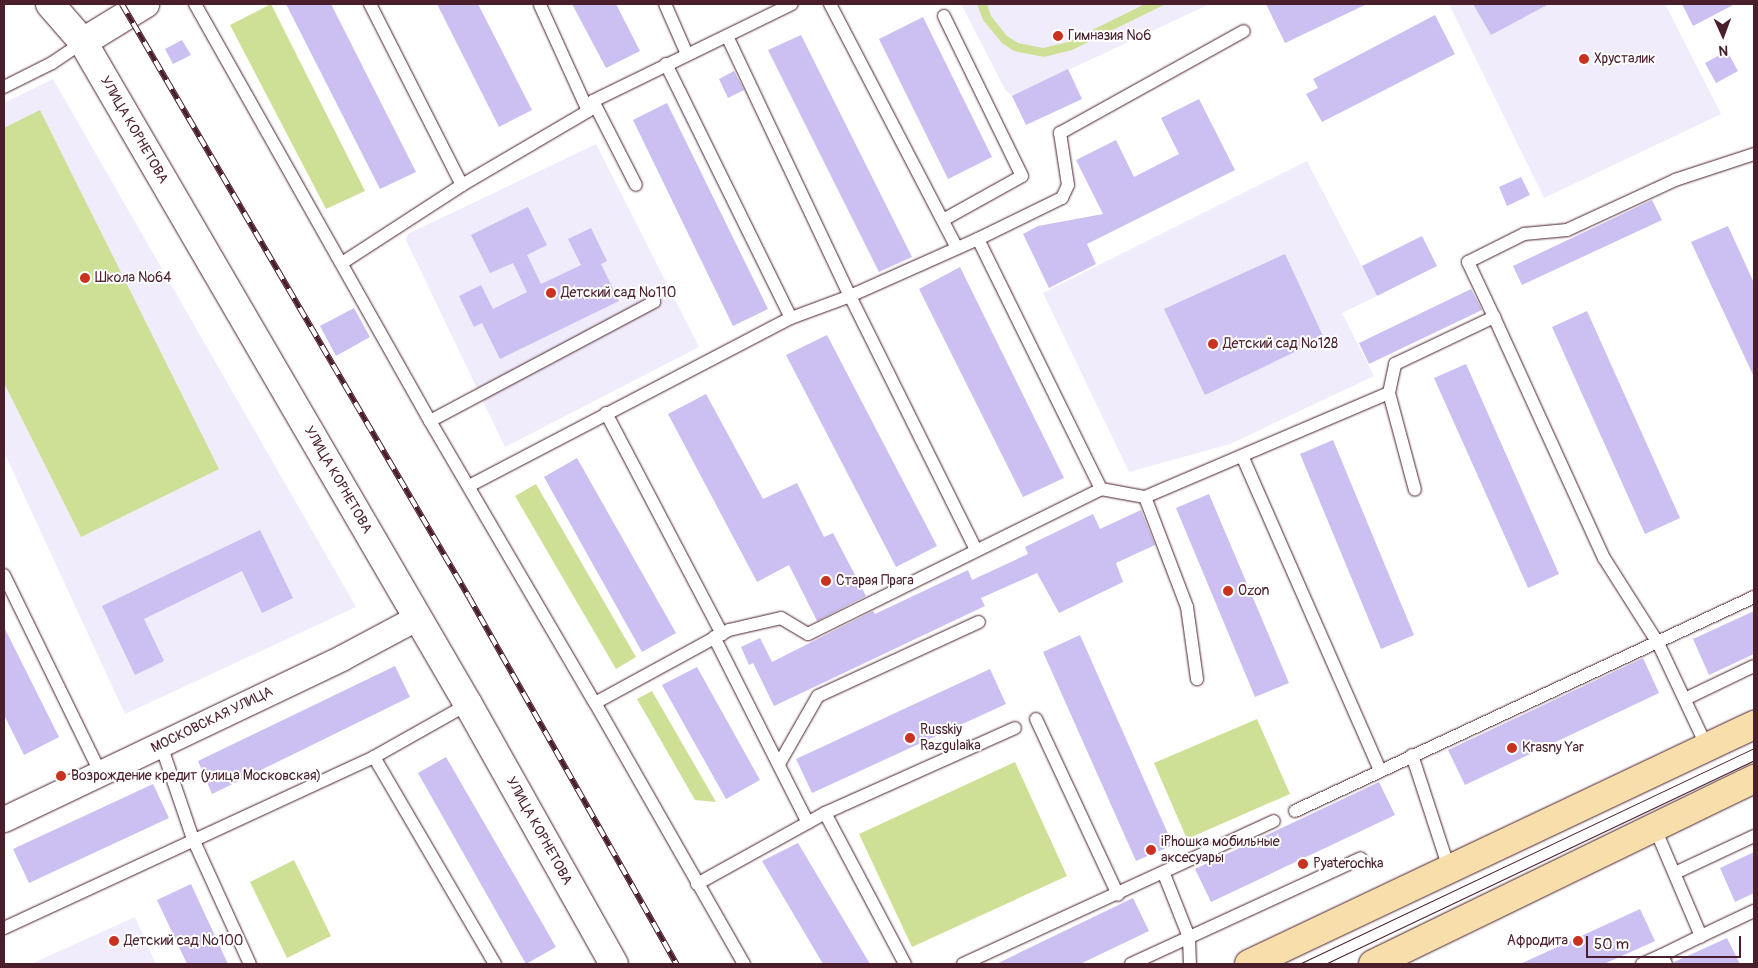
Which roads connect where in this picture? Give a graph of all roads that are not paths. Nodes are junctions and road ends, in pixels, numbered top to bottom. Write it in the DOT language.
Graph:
graph roads {
  1 [pos="50,4"];
  2 [pos="145,4"];
  3 [pos="195,4"];
  4 [pos="370,4"];
  5 [pos="665,4"];
  6 [pos="792,4"];
  7 [pos="830,4"];
  8 [pos="540,5"];
  9 [pos="944,16"];
  10 [pos="1244,31"];
  11 [pos="727,36"];
  12 [pos="83,42"];
  13 [pos="687,54"];
  14 [pos="666,64"];
  15 [pos="4,87"];
  16 [pos="591,106"];
  17 [pos="1754,155"];
  18 [pos="636,184"];
  19 [pos="462,185"];
  20 [pos="943,220"];
  21 [pos="978,239"];
  22 [pos="957,248"];
  23 [pos="342,263"];
  24 [pos="850,296"];
  25 [pos="654,302"];
  26 [pos="1494,316"];
  27 [pos="791,318"];
  28 [pos="1390,393"];
  29 [pos="606,413"];
  30 [pos="430,420"];
  31 [pos="1243,458"];
  32 [pos="469,486"];
  33 [pos="1100,489"];
  34 [pos="1415,490"];
  35 [pos="1145,497"];
  36 [pos="976,550"];
  37 [pos="4,575"];
  38 [pos="1754,597"];
  39 [pos="418,617"];
  40 [pos="979,622"];
  41 [pos="718,636"];
  42 [pos="1658,643"];
  43 [pos="1754,666"];
  44 [pos="1197,679"];
  45 [pos="1685,699"];
  46 [pos="595,702"];
  47 [pos="468,704"];
  48 [pos="1036,719"];
  49 [pos="1754,725"];
  50 [pos="1015,728"];
  51 [pos="161,745"];
  52 [pos="1707,747"];
  53 [pos="1412,755"];
  54 [pos="374,757"];
  55 [pos="779,764"];
  56 [pos="1380,770"];
  57 [pos="101,774"];
  58 [pos="1754,779"];
  59 [pos="1295,811"];
  60 [pos="826,813"];
  61 [pos="4,819"];
  62 [pos="1274,822"];
  63 [pos="808,823"];
  64 [pos="1654,826"];
  65 [pos="1754,836"];
  66 [pos="193,839"];
  67 [pos="1361,858"];
  68 [pos="1449,868"];
  69 [pos="1675,873"];
  70 [pos="1164,874"];
  71 [pos="697,884"];
  72 [pos="1118,895"];
  73 [pos="1754,910"];
  74 [pos="4,928"];
  75 [pos="1701,936"];
  76 [pos="1189,937"];
  77 [pos="1664,959"];
  78 [pos="607,962"];
  79 [pos="250,964"];
  80 [pos="495,964"];
  81 [pos="744,964"];
  82 [pos="905,964"];
  83 [pos="963,964"];
  84 [pos="1131,964"];
  85 [pos="1190,964"];
  86 [pos="1249,964"];
  87 [pos="1373,964"];
  88 [pos="1642,964"];
  1 -- 12 [label="main road, УЛИЦА КОРНЕТОВА"];
  2 -- 12 [label="main road"];
  3 -- 23 [label="lane"];
  4 -- 19 [label="lane"];
  5 -- 13 [label="lane"];
  6 -- 11 [label="lane"];
  7 -- 20 [label="lane"];
  8 -- 16 [label="lane"];
  9 -- 20 [label="lane"];
  10 -- 21 [label="lane"];
  11 -- 13 [label="lane"];
  11 -- 24 [label="lane"];
  12 -- 15 [label="lane"];
  12 -- 39 [label="main road, УЛИЦА КОРНЕТОВА"];
  13 -- 14 [label="lane"];
  14 -- 16 [label="lane"];
  14 -- 27 [label="lane"];
  16 -- 18 [label="lane"];
  16 -- 19 [label="lane"];
  17 -- 26 [label="lane"];
  19 -- 23 [label="lane"];
  20 -- 22 [label="lane"];
  21 -- 22 [label="lane"];
  21 -- 33 [label="lane"];
  22 -- 24 [label="lane"];
  23 -- 30 [label="lane"];
  24 -- 27 [label="lane"];
  24 -- 36 [label="lane"];
  25 -- 30 [label="lane"];
  26 -- 28 [label="lane"];
  26 -- 42 [label="lane"];
  27 -- 29 [label="lane"];
  28 -- 31 [label="lane"];
  28 -- 34 [label="lane"];
  29 -- 32 [label="lane"];
  29 -- 41 [label="lane"];
  30 -- 32 [label="lane"];
  31 -- 35 [label="lane"];
  31 -- 56 [label="lane"];
  32 -- 46 [label="lane"];
  33 -- 35 [label="lane"];
  33 -- 36 [label="lane"];
  35 -- 44 [label="lane"];
  36 -- 41 [label="lane"];
  37 -- 57 [label="lane"];
  38 -- 42 [label="lane"];
  39 -- 47 [label="main road, УЛИЦА КОРНЕТОВА"];
  39 -- 51 [label="street, МОСКОВСКАЯ УЛИЦА"];
  40 -- 55 [label="lane"];
  41 -- 46 [label="lane"];
  41 -- 55 [label="lane"];
  42 -- 45 [label="lane"];
  42 -- 53 [label="lane"];
  43 -- 45 [label="lane"];
  45 -- 52 [label="lane"];
  46 -- 71 [label="lane"];
  47 -- 54 [label="lane"];
  47 -- 78 [label="main road, УЛИЦА КОРНЕТОВА"];
  48 -- 72 [label="lane"];
  49 -- 52 [label="highway"];
  50 -- 60 [label="lane"];
  51 -- 57 [label="street, МОСКОВСКАЯ УЛИЦА"];
  51 -- 66 [label="lane"];
  52 -- 68 [label="highway"];
  53 -- 56 [label="lane"];
  53 -- 68 [label="lane"];
  54 -- 66 [label="lane"];
  54 -- 80 [label="lane"];
  55 -- 63 [label="lane"];
  56 -- 59 [label="lane"];
  57 -- 61 [label="street, МОСКОВСКАЯ УЛИЦА"];
  58 -- 64 [label="highway"];
  60 -- 63 [label="lane"];
  60 -- 82 [label="lane"];
  62 -- 70 [label="lane"];
  63 -- 71 [label="lane"];
  64 -- 69 [label="lane"];
  64 -- 87 [label="highway"];
  65 -- 69 [label="lane"];
  66 -- 74 [label="lane"];
  66 -- 79 [label="lane"];
  67 -- 76 [label="lane"];
  68 -- 86 [label="highway"];
  69 -- 75 [label="lane"];
  70 -- 72 [label="lane"];
  70 -- 76 [label="lane"];
  71 -- 81 [label="lane"];
  72 -- 83 [label="lane"];
  73 -- 75 [label="lane"];
  75 -- 77 [label="lane"];
  76 -- 84 [label="lane"];
  76 -- 85 [label="lane"];
  77 -- 88 [label="lane"];
}
